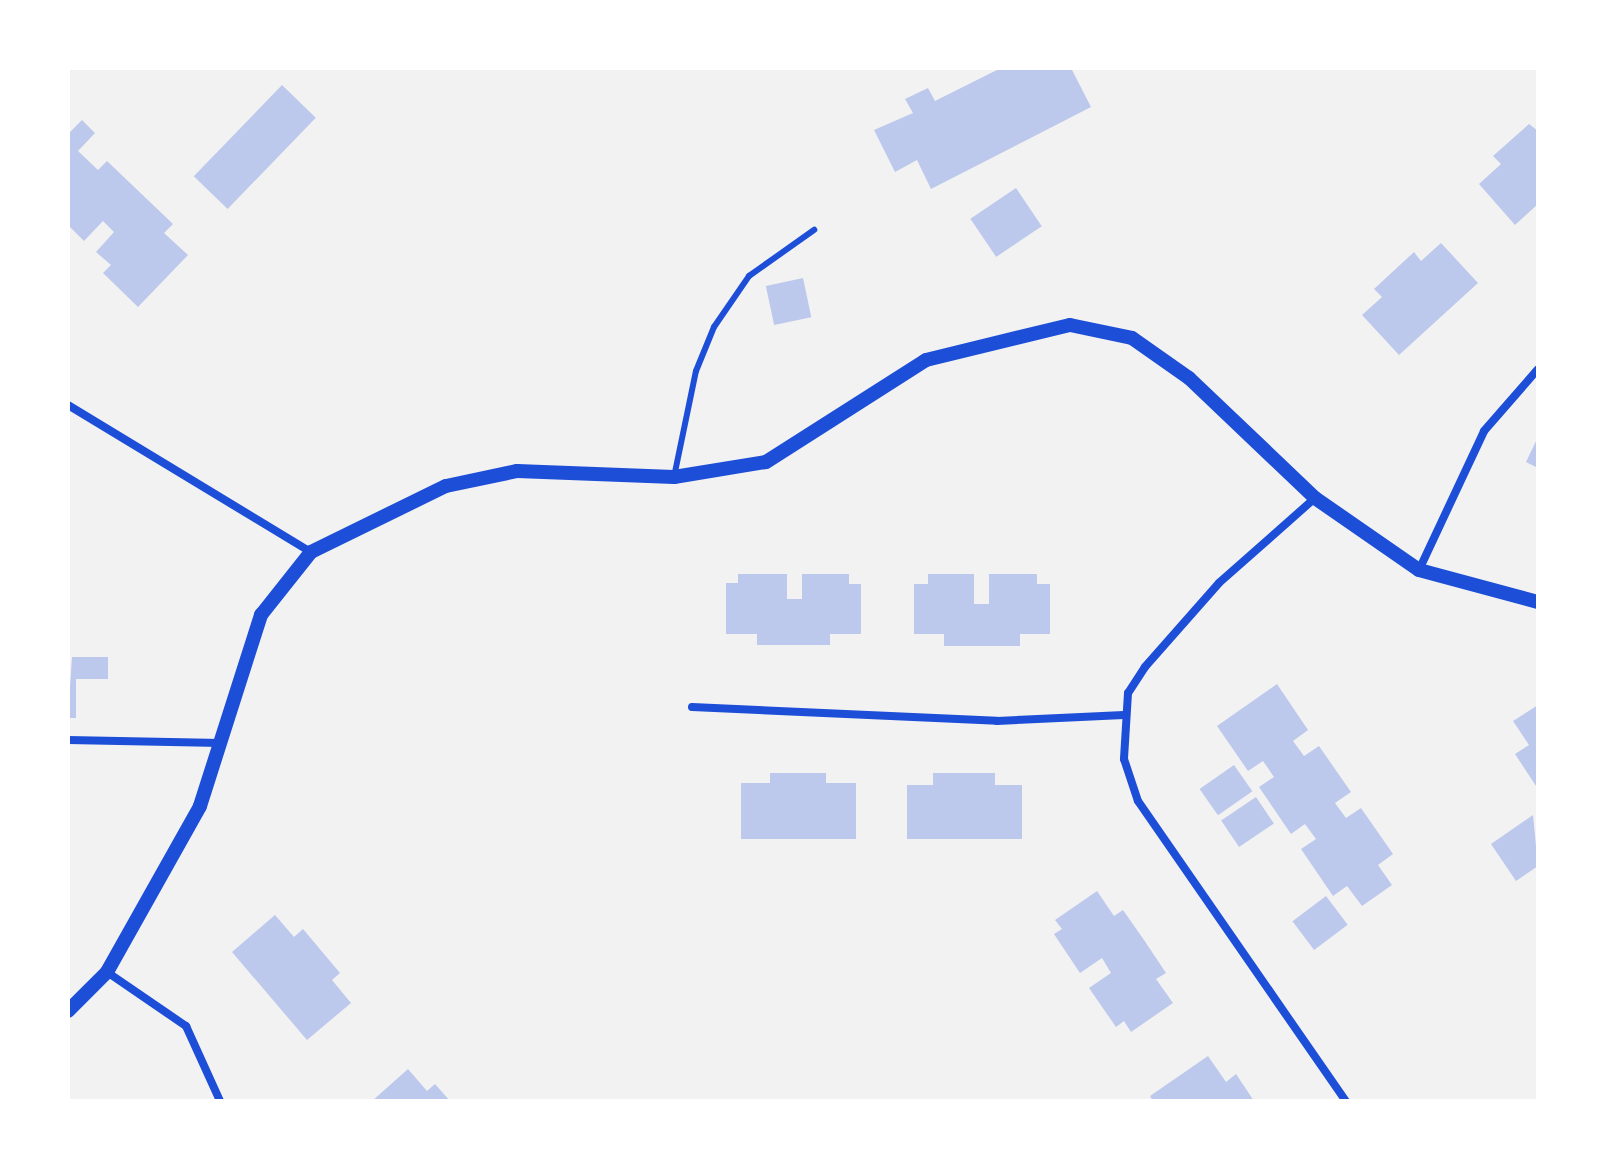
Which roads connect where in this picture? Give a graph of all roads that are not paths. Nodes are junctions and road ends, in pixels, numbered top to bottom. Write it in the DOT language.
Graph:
graph roads {
  1 [pos="814,230"];
  2 [pos="1538,369"];
  3 [pos="68,405"];
  4 [pos="674,477"];
  5 [pos="1315,498"];
  6 [pos="311,552"];
  7 [pos="1419,570"];
  8 [pos="1538,602"];
  9 [pos="692,707"];
  10 [pos="1124,715"];
  11 [pos="68,740"];
  12 [pos="221,743"];
  13 [pos="107,972"];
  14 [pos="68,1011"];
  15 [pos="220,1101"];
  16 [pos="1346,1101"];
  1 -- 4 [label="lane"];
  2 -- 7 [label="street"];
  3 -- 6 [label="street"];
  4 -- 5 [label="street"];
  4 -- 6 [label="street"];
  5 -- 7 [label="street"];
  5 -- 10 [label="street"];
  6 -- 12 [label="street"];
  7 -- 8 [label="street"];
  9 -- 10 [label="street"];
  10 -- 16 [label="street"];
  11 -- 12 [label="street"];
  12 -- 13 [label="street"];
  13 -- 14 [label="street"];
  13 -- 15 [label="street"];
}
